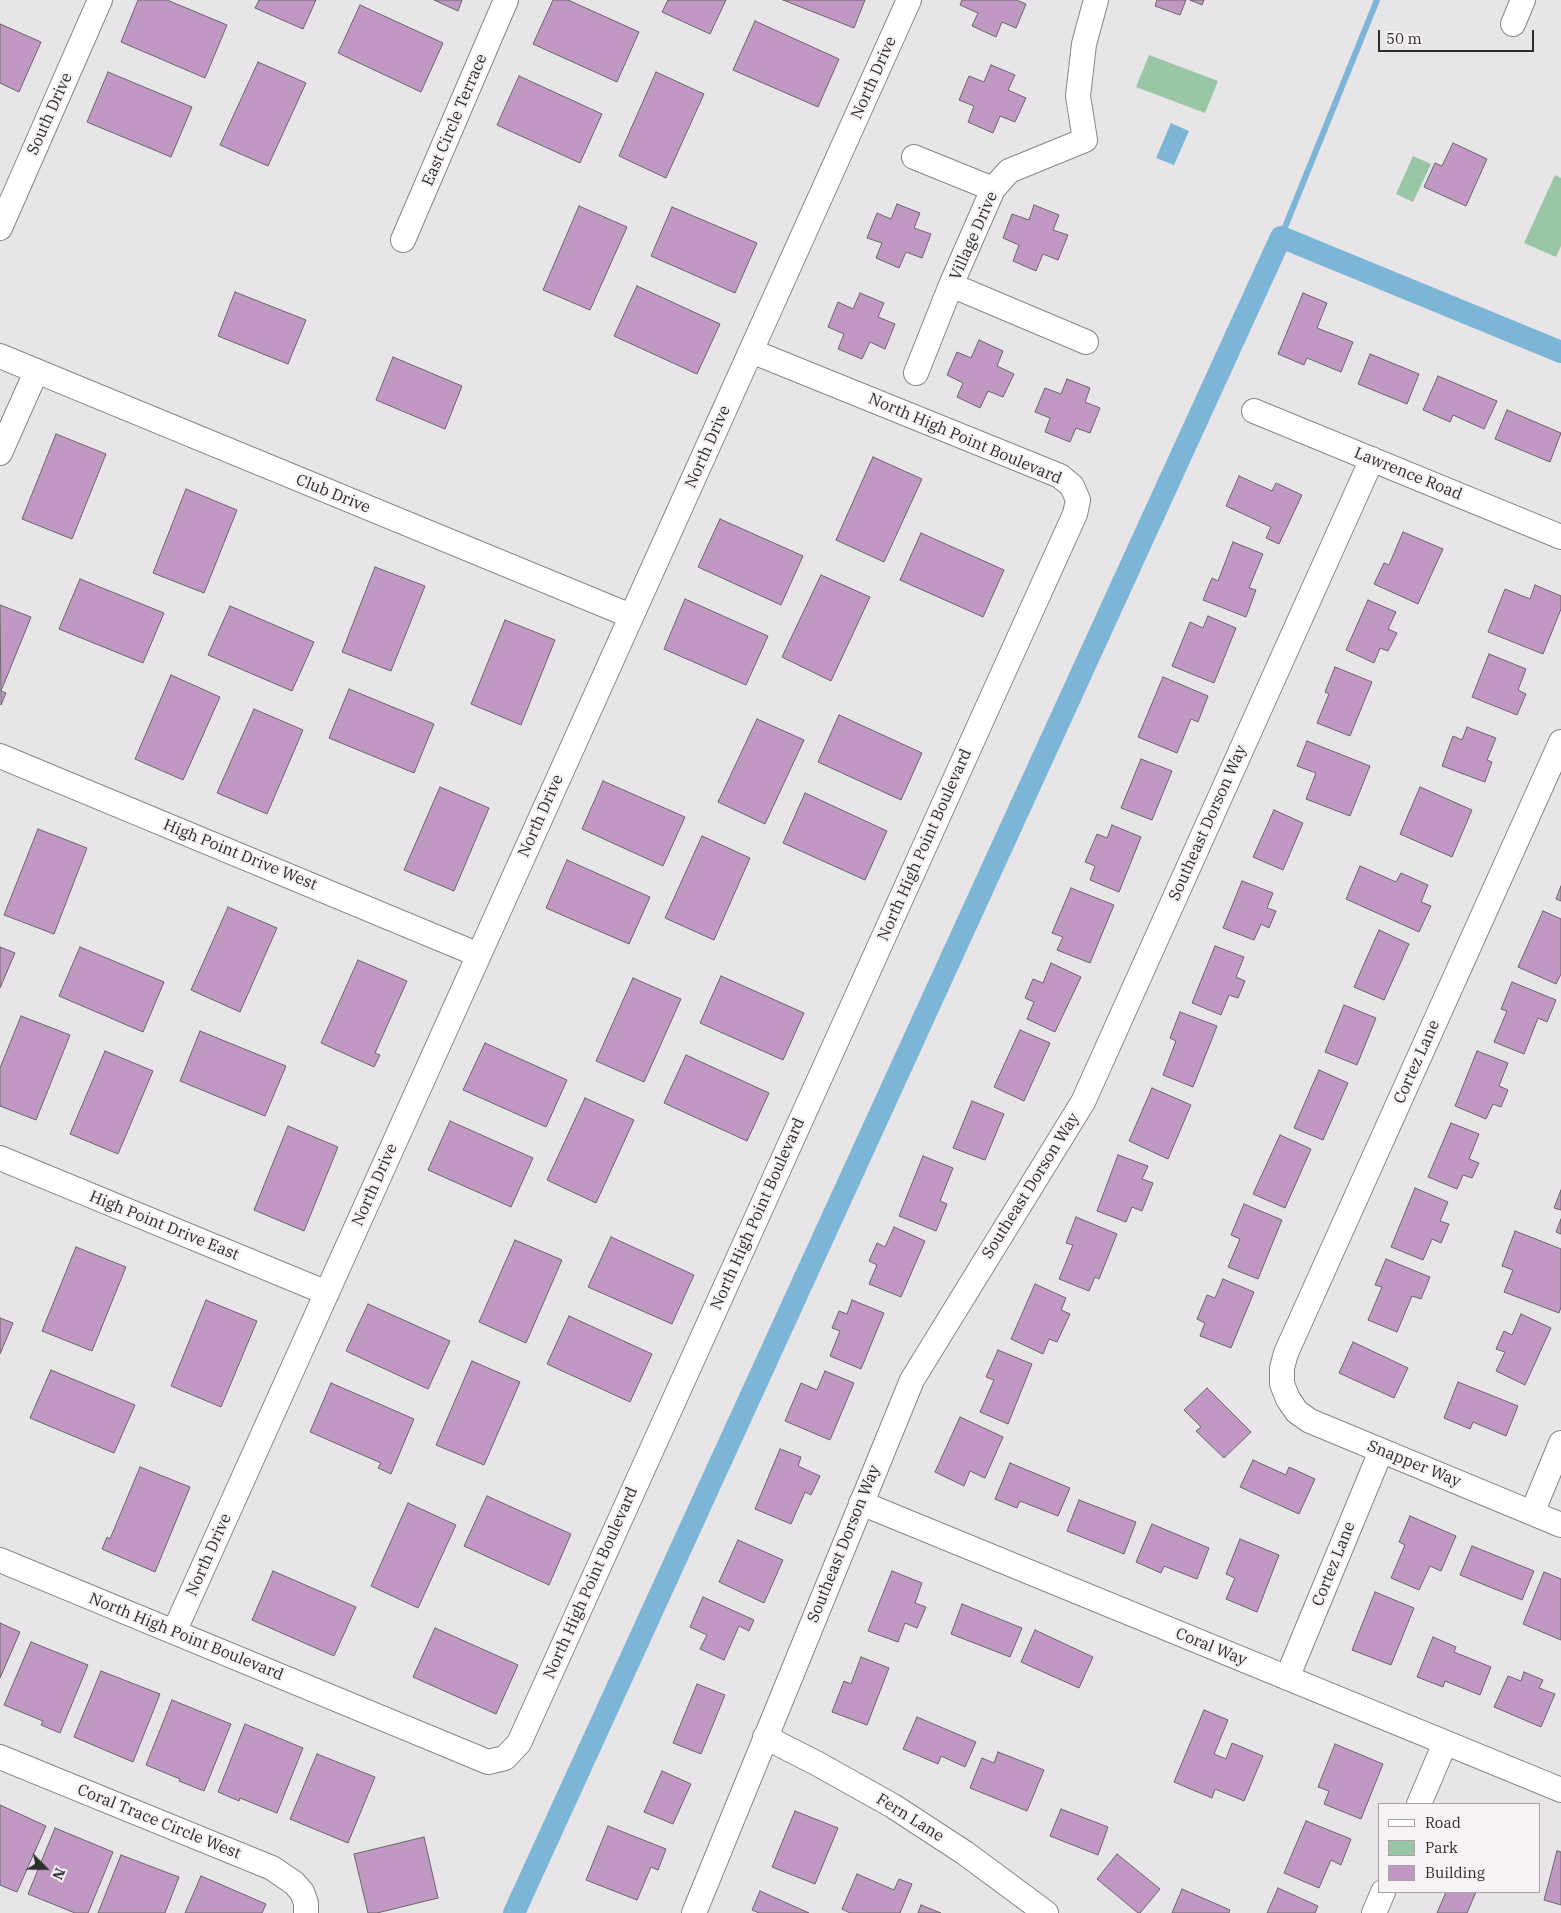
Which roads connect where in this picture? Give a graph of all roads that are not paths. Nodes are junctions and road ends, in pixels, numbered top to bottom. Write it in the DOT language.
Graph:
graph roads {
  1 [pos="100,0"];
  2 [pos="506,0"];
  3 [pos="909,0"];
  4 [pos="1096,0"];
  5 [pos="1523,0"];
  6 [pos="1513,24"];
  7 [pos="914,157"];
  8 [pos="993,189"];
  9 [pos="0,228"];
  10 [pos="403,240"];
  11 [pos="951,285"];
  12 [pos="1086,342"];
  13 [pos="751,351"];
  14 [pos="0,356"];
  15 [pos="36,372"];
  16 [pos="916,373"];
  17 [pos="1254,411"];
  18 [pos="0,453"];
  19 [pos="1372,459"];
  20 [pos="1561,537"];
  21 [pos="631,616"];
  22 [pos="1561,742"];
  23 [pos="0,756"];
  24 [pos="479,955"];
  25 [pos="0,1158"];
  26 [pos="327,1293"];
  27 [pos="1282,1384"];
  28 [pos="1561,1443"];
  29 [pos="1381,1451"];
  30 [pos="861,1503"];
  31 [pos="1532,1513"];
  32 [pos="1561,1525"];
  33 [pos="0,1560"];
  34 [pos="174,1632"];
  35 [pos="1287,1678"];
  36 [pos="765,1737"];
  37 [pos="1445,1742"];
  38 [pos="0,1757"];
  39 [pos="1561,1790"];
  40 [pos="1419,1803"];
  41 [pos="1382,1893"];
  42 [pos="306,1908"];
  43 [pos="694,1913"];
  44 [pos="1046,1913"];
  45 [pos="1374,1913"];
  1 -- 9 [label="street, South Drive"];
  2 -- 10 [label="street, East Circle Terrace"];
  3 -- 13 [label="street, North Drive"];
  4 -- 8 [label="street, Village Drive"];
  5 -- 6 [label="street"];
  7 -- 8 [label="street"];
  8 -- 11 [label="street, Village Drive"];
  11 -- 12 [label="street"];
  11 -- 16 [label="street, Village Drive"];
  13 -- 21 [label="street, North Drive"];
  13 -- 34 [label="street, North High Point Boulevard"];
  14 -- 15 [label="street"];
  15 -- 18 [label="street"];
  15 -- 21 [label="street, Club Drive"];
  17 -- 19 [label="street, Lawrence Road"];
  19 -- 20 [label="street, Lawrence Road"];
  19 -- 30 [label="street, Southeast Dorson Way"];
  21 -- 24 [label="street, North Drive"];
  22 -- 27 [label="street, Cortez Lane"];
  23 -- 24 [label="street, High Point Drive West"];
  24 -- 26 [label="street, North Drive"];
  25 -- 26 [label="street, High Point Drive East"];
  26 -- 34 [label="street, North Drive"];
  27 -- 29 [label="street, Snapper Way"];
  28 -- 31 [label="street"];
  29 -- 31 [label="street, Snapper Way"];
  29 -- 35 [label="street, Cortez Lane"];
  30 -- 35 [label="street, Coral Way"];
  30 -- 36 [label="street, Southeast Dorson Way"];
  31 -- 32 [label="street, Snapper Way"];
  33 -- 34 [label="street, North High Point Boulevard"];
  35 -- 37 [label="street, Coral Way"];
  36 -- 43 [label="street, Southeast Dorson Way"];
  36 -- 44 [label="street, Fern Lane"];
  37 -- 39 [label="street, Coral Way"];
  37 -- 40 [label="street"];
  38 -- 42 [label="street, Coral Trace Circle West"];
  41 -- 45 [label="street"];
}
